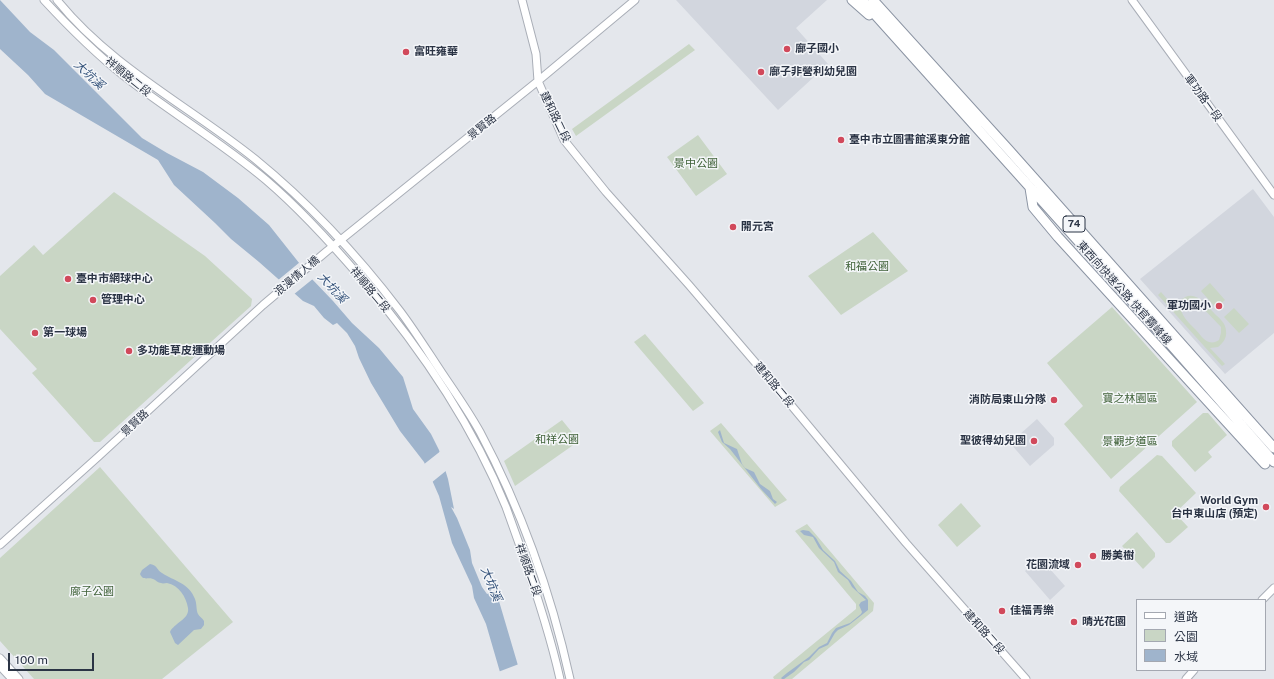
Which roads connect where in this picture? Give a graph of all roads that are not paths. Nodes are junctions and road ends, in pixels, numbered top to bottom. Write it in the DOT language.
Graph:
graph roads {
  1 [pos="44,0"];
  2 [pos="56,0"];
  3 [pos="522,0"];
  4 [pos="635,0"];
  5 [pos="852,0"];
  6 [pos="862,0"];
  7 [pos="873,0"];
  8 [pos="1132,0"];
  9 [pos="888,29"];
  10 [pos="538,81"];
  11 [pos="1030,188"];
  12 [pos="1274,195"];
  13 [pos="340,240"];
  14 [pos="334,246"];
  15 [pos="326,251"];
  16 [pos="268,301"];
  17 [pos="1274,448"];
  18 [pos="1274,462"];
  19 [pos="1264,464"];
  20 [pos="0,545"];
  21 [pos="1274,588"];
  22 [pos="1263,599"];
  23 [pos="0,658"];
  24 [pos="0,666"];
  25 [pos="1193,671"];
  26 [pos="12,679"];
  27 [pos="19,679"];
  28 [pos="560,679"];
  29 [pos="570,679"];
  30 [pos="1026,679"];
  31 [pos="1186,679"];
  1 -- 14 [label="street, 祥順路二段"];
  2 -- 13 [label="street, 祥順路二段"];
  3 -- 10 [label="street, 建和路二段"];
  4 -- 10 [label="street, 景賢路"];
  5 -- 9 [label="highway"];
  6 -- 9 [label="highway, 東西向快速公路 快官霧峰線 / 74"];
  7 -- 17 [label="highway, 東西向快速公路 快官霧峰線 / 74"];
  8 -- 12 [label="street, 軍功路一段"];
  9 -- 11 [label="highway, 東西向快速公路 快官霧峰線 / 74"];
  10 -- 13 [label="street, 景賢路"];
  10 -- 30 [label="street, 建和路二段"];
  11 -- 18 [label="highway, 東西向快速公路 快官霧峰線 / 74"];
  11 -- 19 [label="highway, 74"];
  13 -- 14 [label="street, 景賢路"];
  13 -- 29 [label="street, 祥順路二段"];
  14 -- 15 [label="street, 景賢路"];
  14 -- 28 [label="street, 祥順路二段"];
  15 -- 16 [label="street, 浪漫情人橋"];
  16 -- 20 [label="street, 景賢路"];
  21 -- 22 [label="street"];
  23 -- 27 [label="street"];
  24 -- 26 [label="street"];
  25 -- 31 [label="street"];
}
